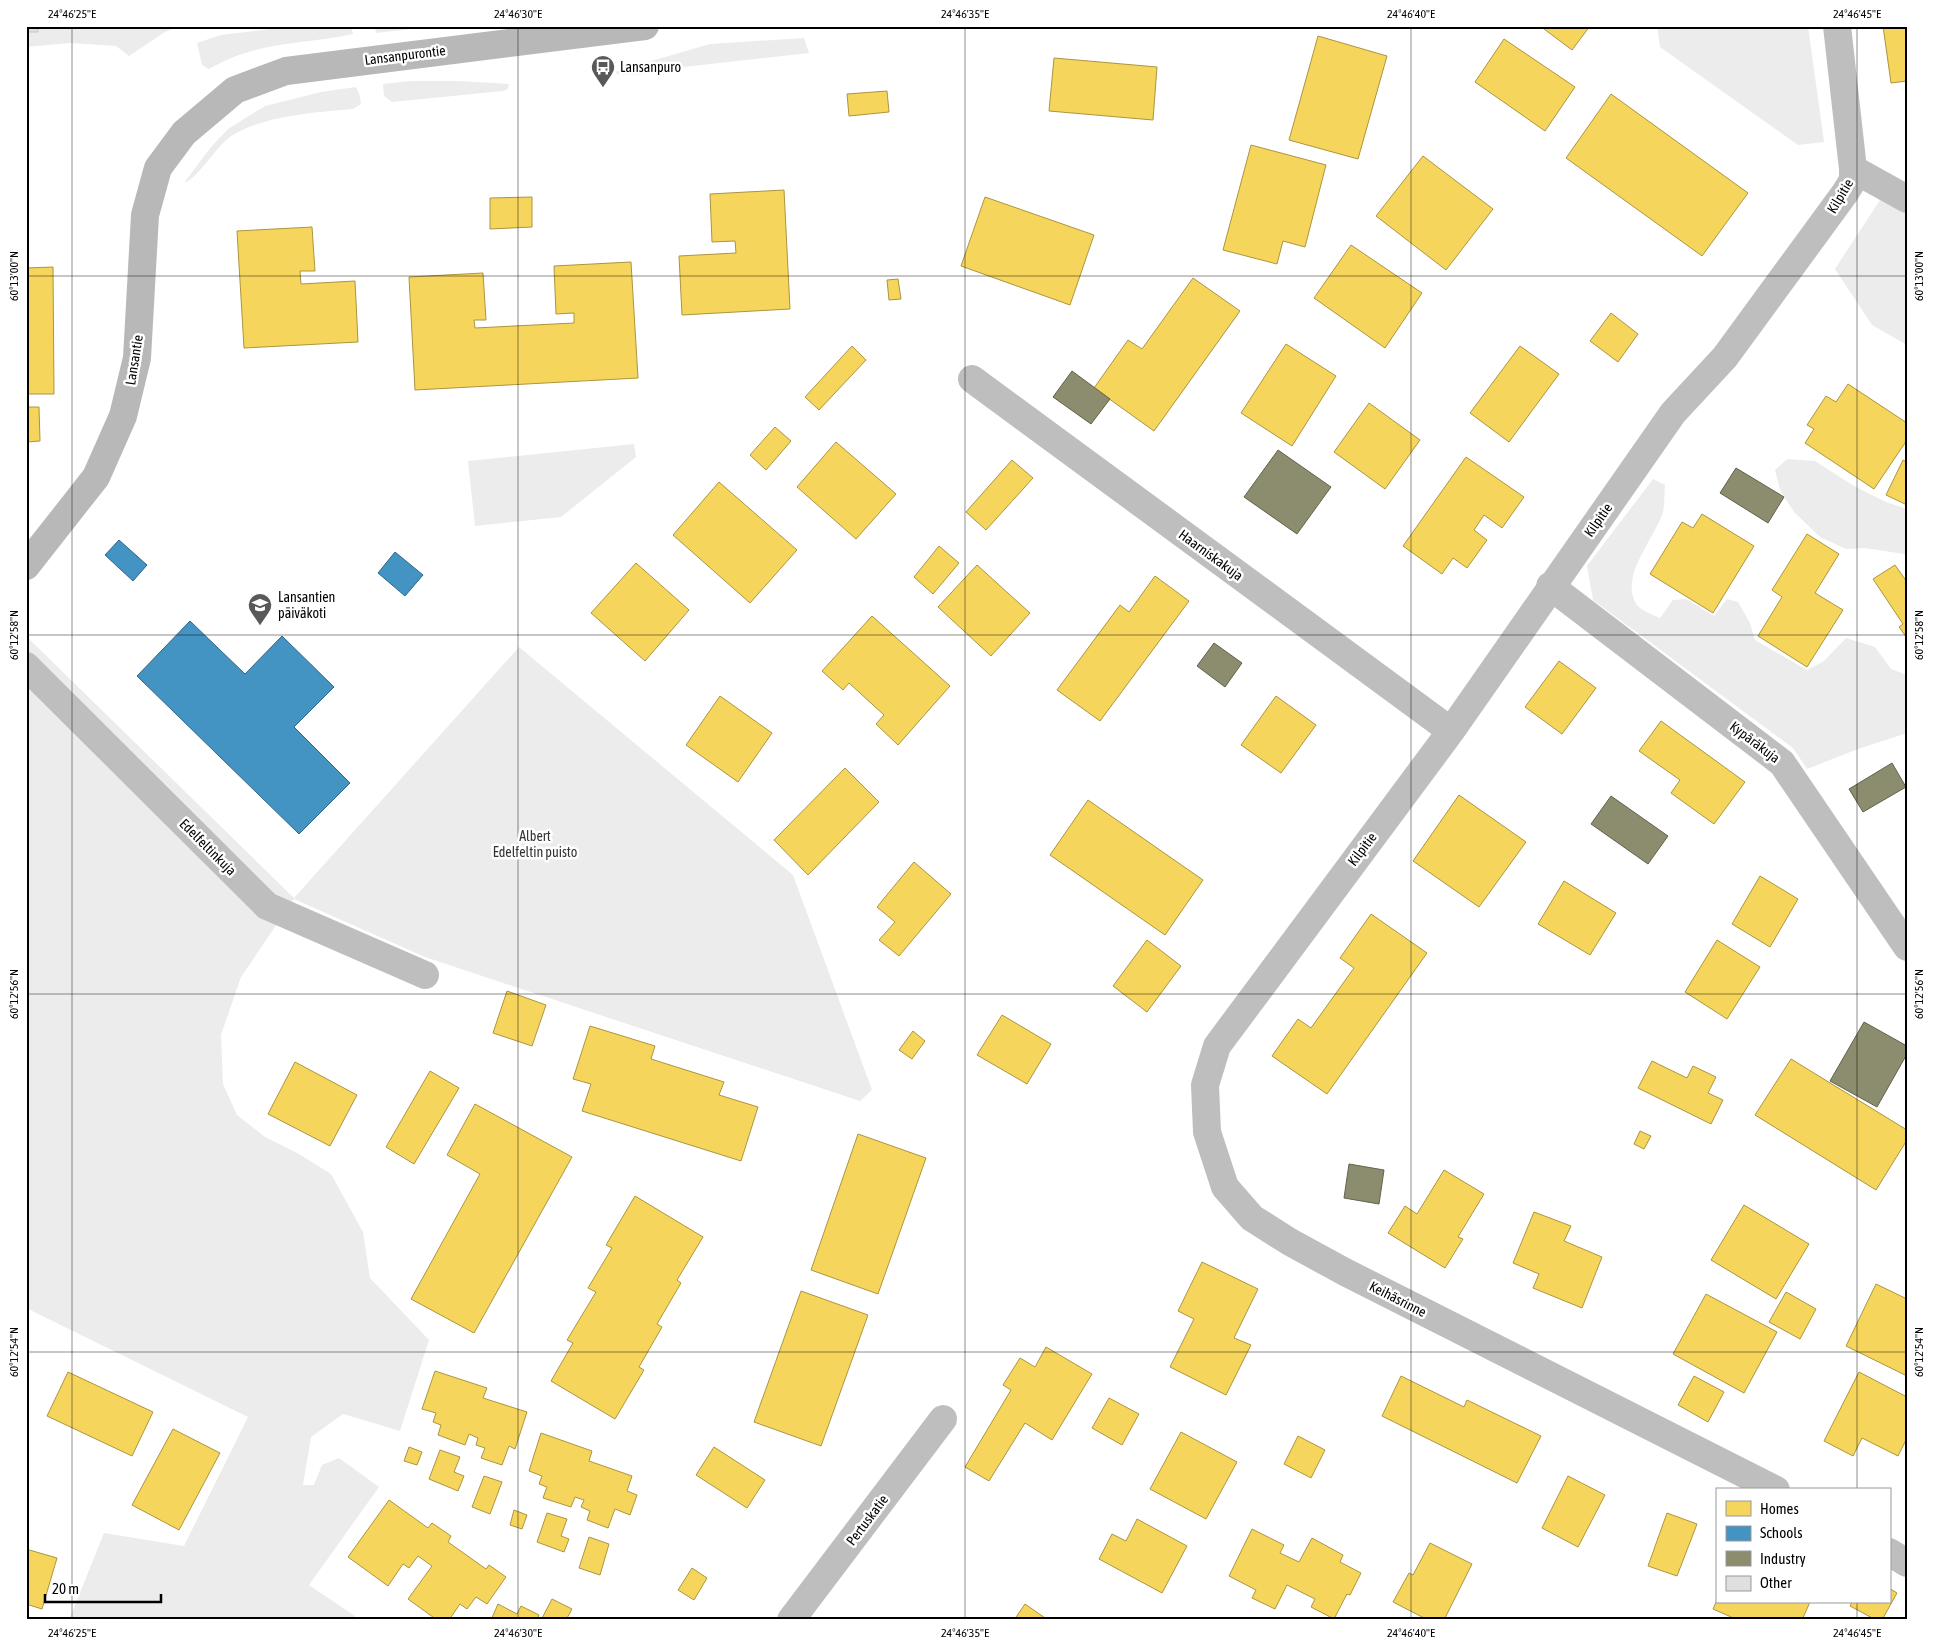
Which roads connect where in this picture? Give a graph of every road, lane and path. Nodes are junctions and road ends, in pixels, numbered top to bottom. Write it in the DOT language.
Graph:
graph roads {
  1 [pos="645,26"];
  2 [pos="1837,26"];
  3 [pos="184,133"];
  4 [pos="1853,169"];
  5 [pos="1907,199"];
  6 [pos="972,378"];
  7 [pos="26,566"];
  8 [pos="1550,586"];
  9 [pos="26,666"];
  10 [pos="1451,730"];
  11 [pos="1907,947"];
  12 [pos="425,975"];
  13 [pos="1258,990"];
  14 [pos="943,1419"];
  15 [pos="1772,1488"];
  16 [pos="1890,1553"];
  17 [pos="1907,1563"];
  18 [pos="791,1620"];
  1 -- 3 [label="street, Lansanpurontie"];
  2 -- 4 [label="street, Kilpitie"];
  3 -- 7 [label="street, Lansantie"];
  4 -- 5 [label="street"];
  4 -- 8 [label="street, Kilpitie"];
  6 -- 10 [label="street, Haarniskakuja"];
  8 -- 10 [label="street, Kilpitie"];
  8 -- 11 [label="street, Kypäräkuja"];
  9 -- 12 [label="street, Edelfeltinkuja"];
  10 -- 13 [label="street, Kilpitie"];
  13 -- 15 [label="street, Keihäsrinne"];
  14 -- 18 [label="street, Pertuskatie"];
  16 -- 17 [label="street"];
}
